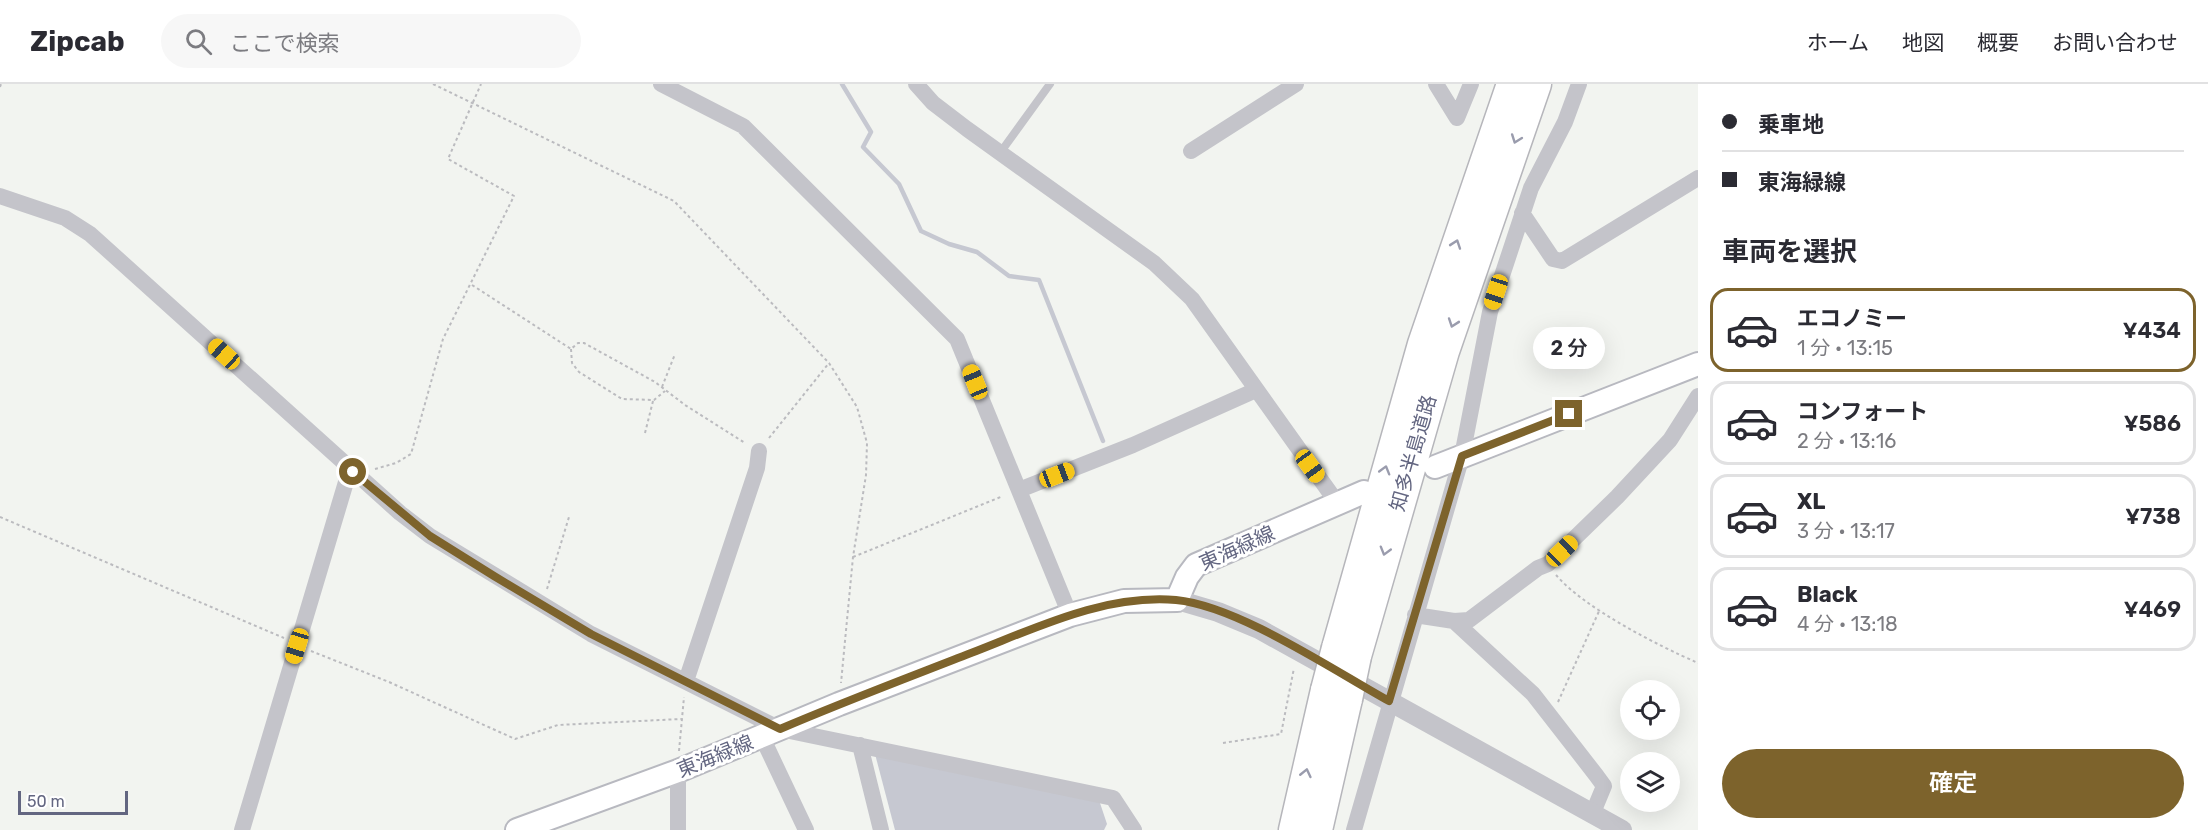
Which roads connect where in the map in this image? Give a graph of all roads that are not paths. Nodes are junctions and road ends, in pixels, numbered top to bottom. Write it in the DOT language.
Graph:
graph roads {
  1 [pos="661,84"];
  2 [pos="916,84"];
  3 [pos="1050,84"];
  4 [pos="1296,84"];
  5 [pos="1436,84"];
  6 [pos="1471,84"];
  7 [pos="1512,84"];
  8 [pos="1536,84"];
  9 [pos="1579,84"];
  10 [pos="1191,151"];
  11 [pos="1000,153"];
  12 [pos="1698,178"];
  13 [pos="0,196"];
  14 [pos="1522,213"];
  15 [pos="1698,364"];
  16 [pos="1256,390"];
  17 [pos="1698,396"];
  18 [pos="759,452"];
  19 [pos="1462,456"];
  20 [pos="1435,467"];
  21 [pos="353,472"];
  22 [pos="1019,490"];
  23 [pos="1364,492"];
  24 [pos="1338,504"];
  25 [pos="1177,600"];
  26 [pos="1070,615"];
  27 [pos="1415,615"];
  28 [pos="1454,621"];
  29 [pos="1347,652"];
  30 [pos="688,682"];
  31 [pos="1336,694"];
  32 [pos="1389,701"];
  33 [pos="771,733"];
  34 [pos="860,745"];
  35 [pos="678,771"];
  36 [pos="1592,815"];
  37 [pos="242,830"];
  38 [pos="518,830"];
  39 [pos="678,830"];
  40 [pos="806,830"];
  41 [pos="881,830"];
  42 [pos="1134,830"];
  43 [pos="1294,830"];
  44 [pos="1317,830"];
  45 [pos="1354,830"];
  46 [pos="1622,830"];
  1 -- 22 [label="street"];
  2 -- 11 [label="street"];
  3 -- 11 [label="lane"];
  4 -- 10 [label="street"];
  5 -- 6 [label="street"];
  29 -- 7 [label="highway, 知多半島道路, one-way"];
  8 -- 29 [label="highway, 知多半島道路, one-way"];
  9 -- 14 [label="street"];
  11 -- 16 [label="street"];
  12 -- 14 [label="street"];
  13 -- 21 [label="street"];
  14 -- 19 [label="street"];
  15 -- 19 [label="main road"];
  16 -- 22 [label="street"];
  16 -- 24 [label="street"];
  17 -- 28 [label="street"];
  18 -- 30 [label="street"];
  19 -- 20 [label="main road"];
  19 -- 27 [label="street"];
  21 -- 30 [label="street"];
  21 -- 37 [label="street"];
  22 -- 26 [label="street"];
  23 -- 24 [label="main road, 東海緑線"];
  24 -- 25 [label="main road, 東海緑線"];
  25 -- 26 [label="main road, 東海緑線"];
  25 -- 32 [label="street"];
  26 -- 33 [label="main road, 東海緑線"];
  27 -- 28 [label="street"];
  27 -- 32 [label="street"];
  28 -- 36 [label="street"];
  29 -- 31 [label="highway, 知多半島道路, bridge"];
  30 -- 33 [label="street"];
  43 -- 31 [label="highway, 知多半島道路, one-way"];
  31 -- 44 [label="highway, 知多半島道路"];
  32 -- 36 [label="street"];
  32 -- 45 [label="street"];
  33 -- 34 [label="street"];
  33 -- 35 [label="main road, 東海緑線"];
  33 -- 40 [label="street"];
  34 -- 41 [label="street"];
  34 -- 42 [label="street"];
  35 -- 38 [label="main road, 東海緑線"];
  35 -- 39 [label="street"];
  36 -- 46 [label="street"];
}
